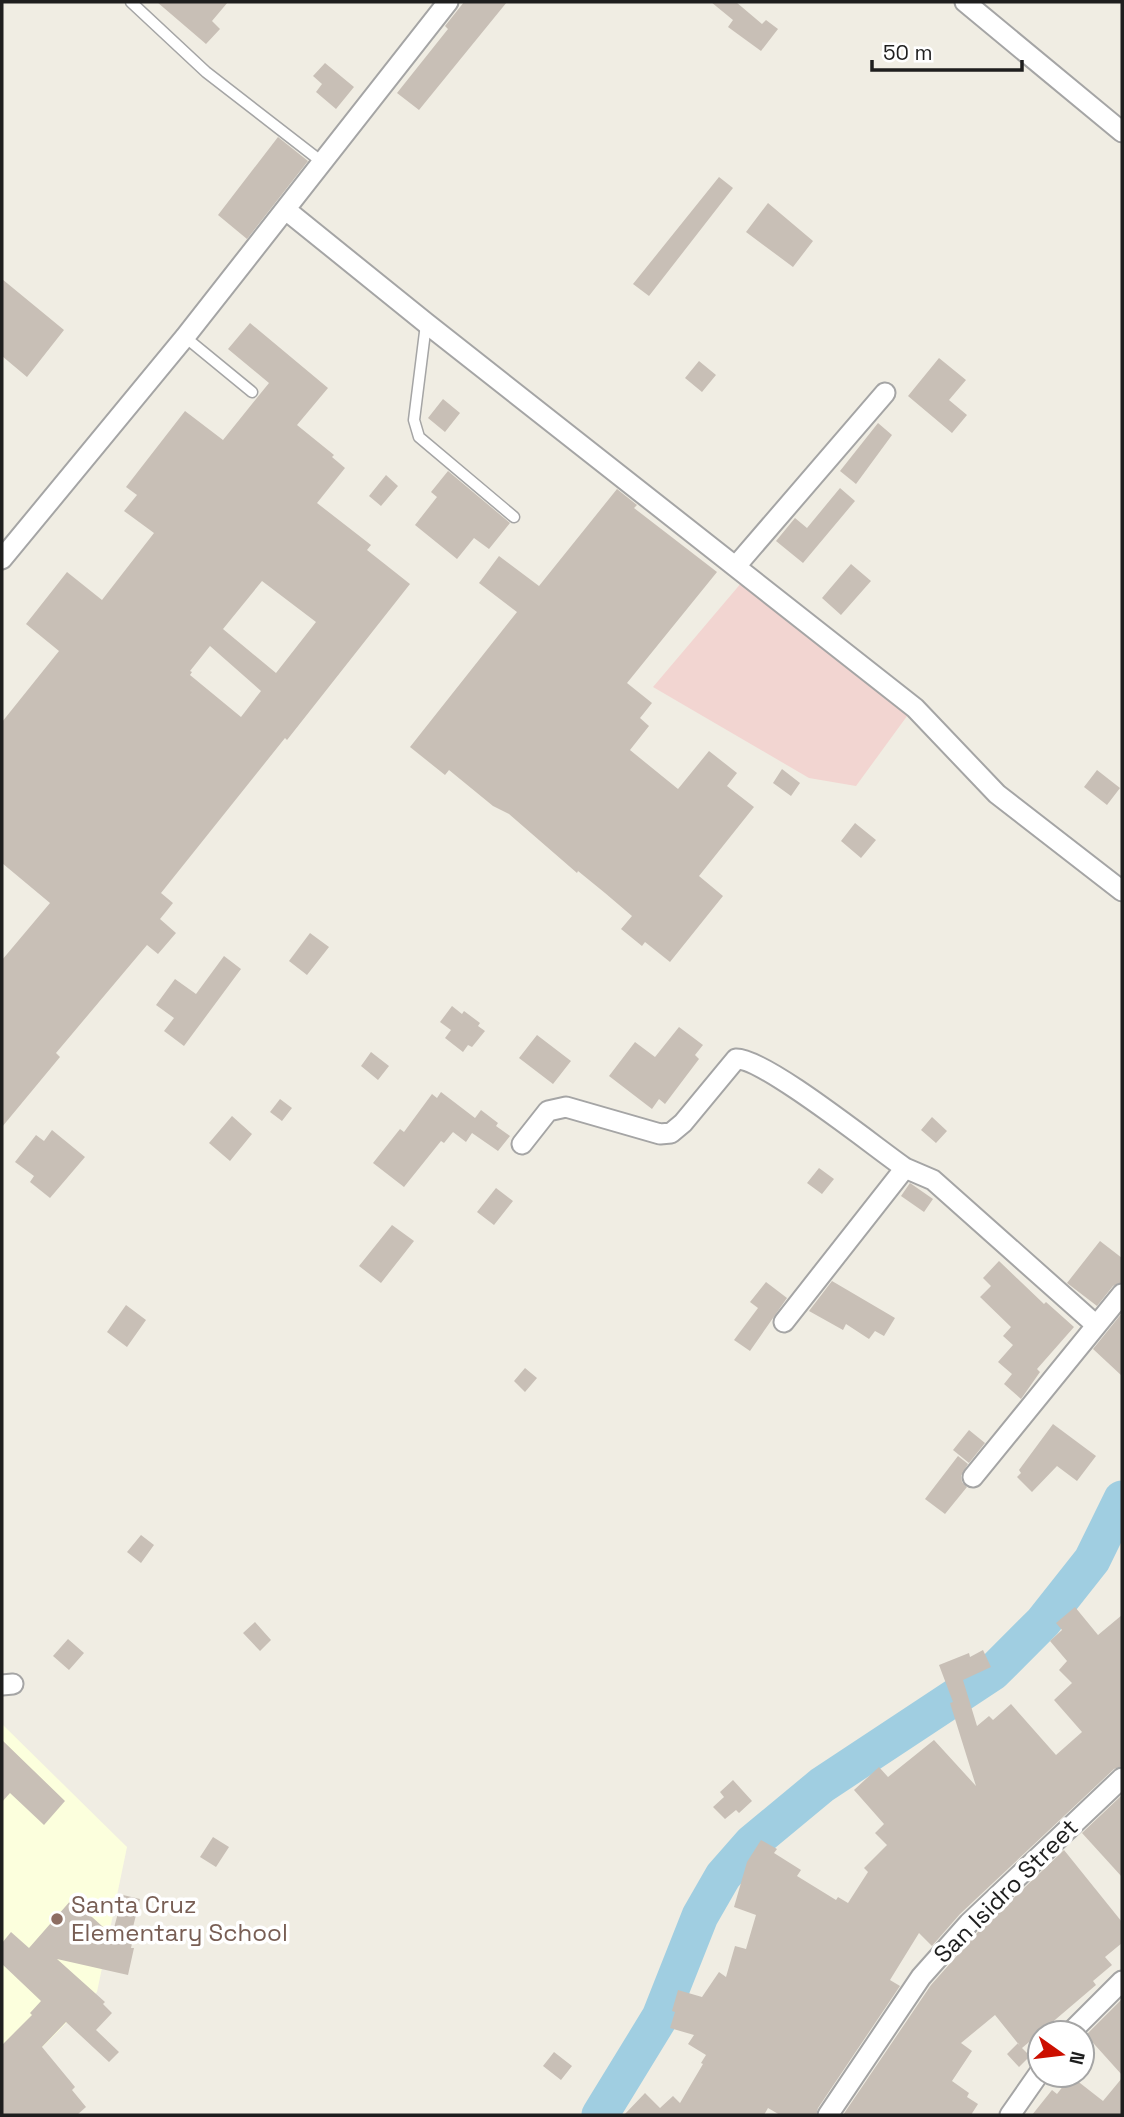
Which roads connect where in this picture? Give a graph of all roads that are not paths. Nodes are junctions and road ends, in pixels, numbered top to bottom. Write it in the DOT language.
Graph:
graph roads {
  1 [pos="131,2"];
  2 [pos="448,2"];
  3 [pos="965,2"];
  4 [pos="1122,132"];
  5 [pos="323,163"];
  6 [pos="286,210"];
  7 [pos="426,323"];
  8 [pos="185,337"];
  9 [pos="252,392"];
  10 [pos="885,393"];
  11 [pos="514,517"];
  12 [pos="2,559"];
  13 [pos="736,566"];
  14 [pos="1122,891"];
  15 [pos="522,1144"];
  16 [pos="905,1168"];
  17 [pos="1122,1294"];
  18 [pos="784,1322"];
  19 [pos="1096,1325"];
  20 [pos="973,1477"];
  21 [pos="1122,1778"];
  22 [pos="1122,1981"];
  23 [pos="1084,2019"];
  24 [pos="1028,2089"];
  25 [pos="828,2115"];
  26 [pos="1010,2115"];
  1 -- 5 [label="lane"];
  2 -- 5 [label="street"];
  3 -- 4 [label="street"];
  5 -- 6 [label="street"];
  6 -- 7 [label="street"];
  6 -- 8 [label="street"];
  7 -- 11 [label="lane"];
  7 -- 13 [label="street"];
  8 -- 9 [label="lane"];
  8 -- 12 [label="street"];
  10 -- 13 [label="street"];
  13 -- 14 [label="street"];
  15 -- 16 [label="street"];
  16 -- 18 [label="street"];
  16 -- 19 [label="street"];
  17 -- 19 [label="street"];
  19 -- 20 [label="street"];
  21 -- 25 [label="street, San Isidro Street"];
  22 -- 23 [label="street"];
  24 -- 26 [label="street"];
}
